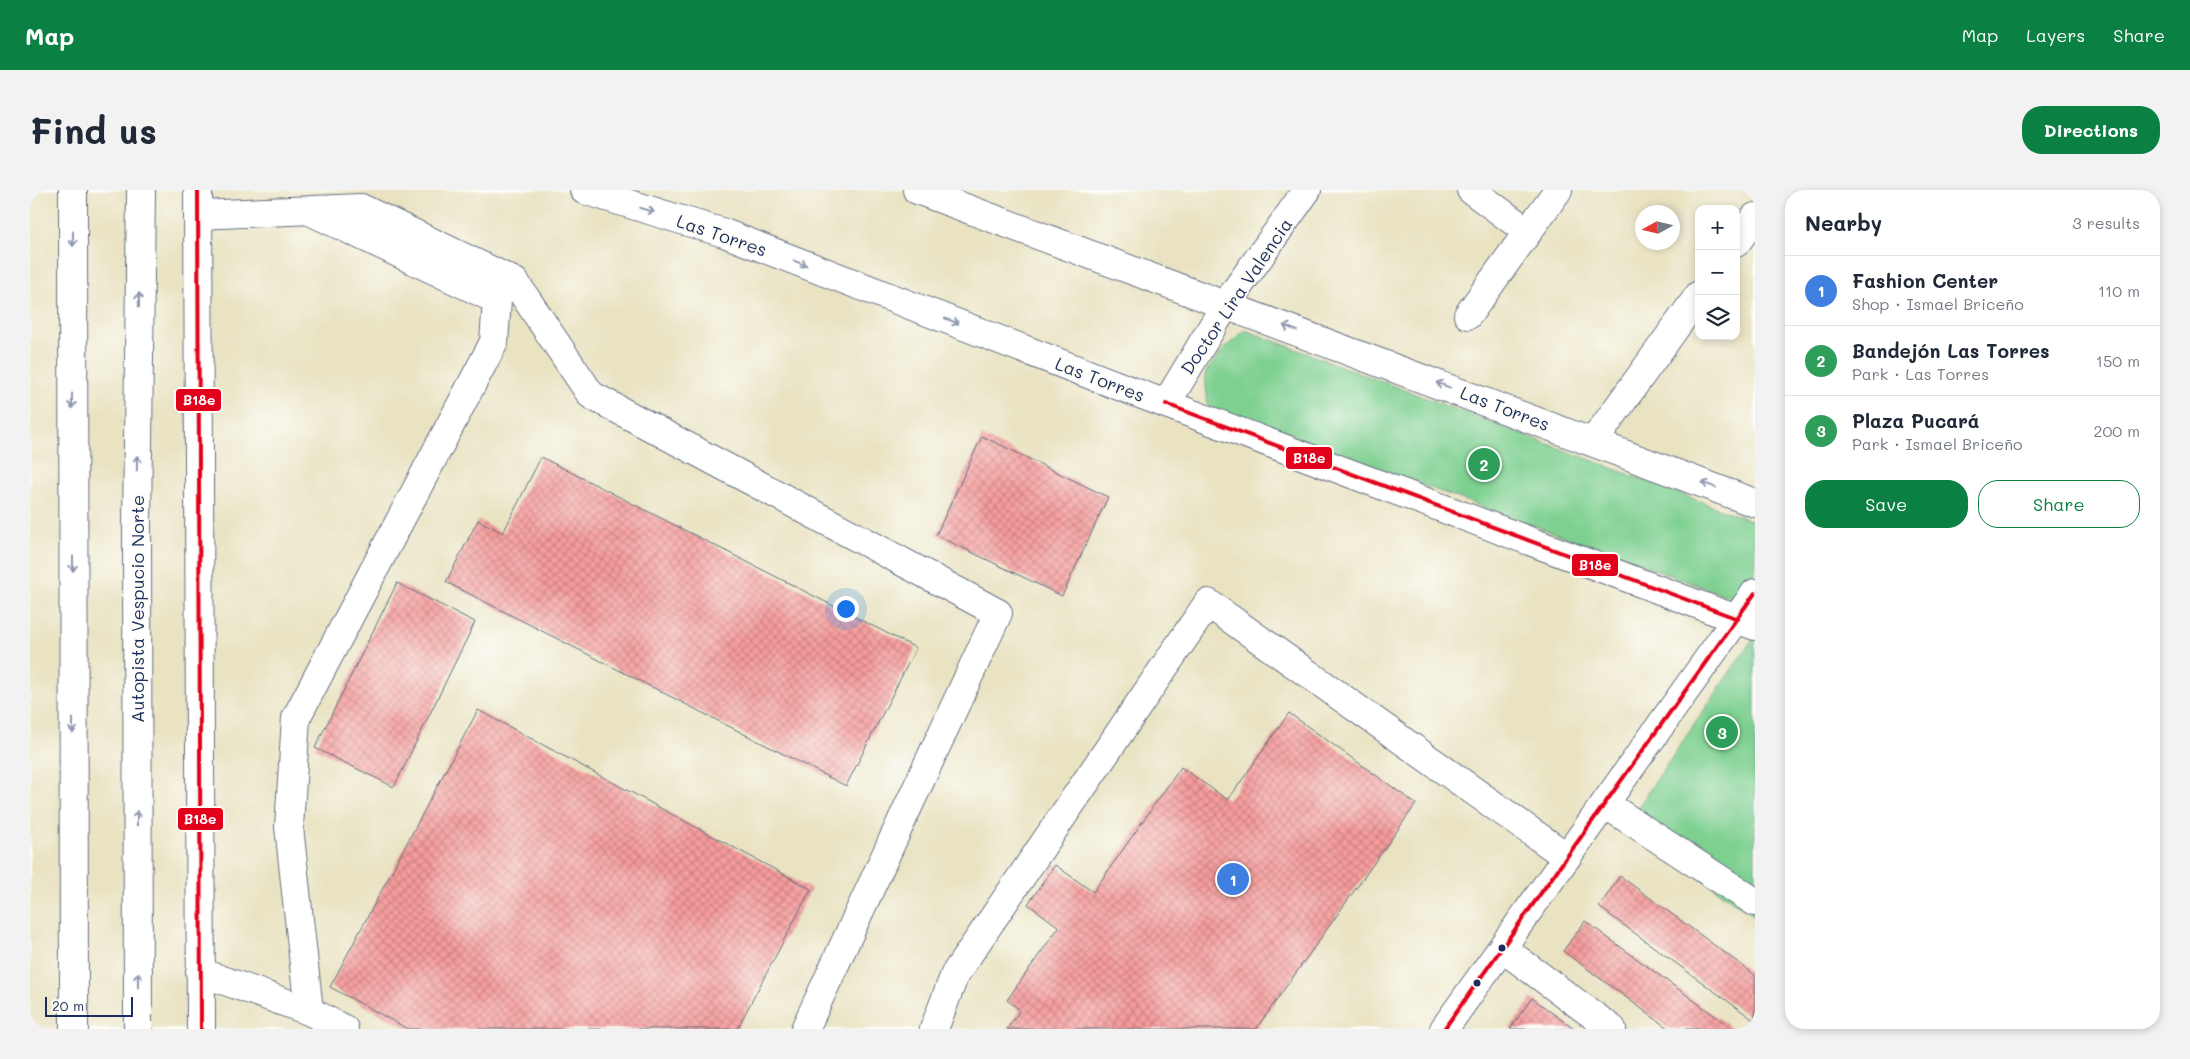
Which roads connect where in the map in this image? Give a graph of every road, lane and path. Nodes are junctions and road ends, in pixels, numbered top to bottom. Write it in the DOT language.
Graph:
graph roads {
  1 [pos="73,190"];
  2 [pos="141,190"];
  3 [pos="584,190"];
  4 [pos="917,190"];
  5 [pos="1307,190"];
  6 [pos="1471,190"];
  7 [pos="1558,190"];
  8 [pos="198,203"];
  9 [pos="308,210"];
  10 [pos="1755,217"];
  11 [pos="1528,232"];
  12 [pos="1740,238"];
  13 [pos="1695,301"];
  14 [pos="1226,304"];
  15 [pos="1468,315"];
  16 [pos="1166,404"];
  17 [pos="1593,442"];
  18 [pos="1755,503"];
  19 [pos="1755,593"];
  20 [pos="1746,623"];
  21 [pos="1605,804"];
  22 [pos="1567,857"];
  23 [pos="1755,902"];
  24 [pos="1502,948"];
  25 [pos="200,972"];
  26 [pos="309,1011"];
  27 [pos="74,1029"];
  28 [pos="138,1029"];
  29 [pos="201,1029"];
  30 [pos="344,1029"];
  31 [pos="805,1029"];
  32 [pos="934,1029"];
  33 [pos="1444,1029"];
  34 [pos="1612,1029"];
  1 -- 27 [label="main road, one-way"];
  28 -- 2 [label="main road, Autopista Vespucio Norte, one-way"];
  3 -- 16 [label="main road, Las Torres, one-way"];
  4 -- 14 [label="main road, Las Torres"];
  5 -- 14 [label="main road, Doctor Lira Valencia"];
  6 -- 11 [label="main road"];
  7 -- 11 [label="main road"];
  8 -- 9 [label="main road"];
  8 -- 25 [label="main road"];
  9 -- 26 [label="main road"];
  9 -- 31 [label="main road"];
  10 -- 12 [label="main road"];
  11 -- 15 [label="main road"];
  13 -- 17 [label="main road"];
  14 -- 16 [label="main road, Doctor Lira Valencia"];
  17 -- 14 [label="main road, Las Torres, one-way"];
  16 -- 20 [label="main road, Las Torres"];
  18 -- 17 [label="main road, Las Torres, one-way"];
  19 -- 20 [label="main road"];
  20 -- 21 [label="main road"];
  21 -- 22 [label="main road"];
  21 -- 23 [label="main road"];
  22 -- 24 [label="main road"];
  22 -- 32 [label="main road"];
  24 -- 33 [label="main road"];
  24 -- 34 [label="main road"];
  25 -- 26 [label="main road"];
  25 -- 29 [label="main road"];
  26 -- 30 [label="main road"];
}
